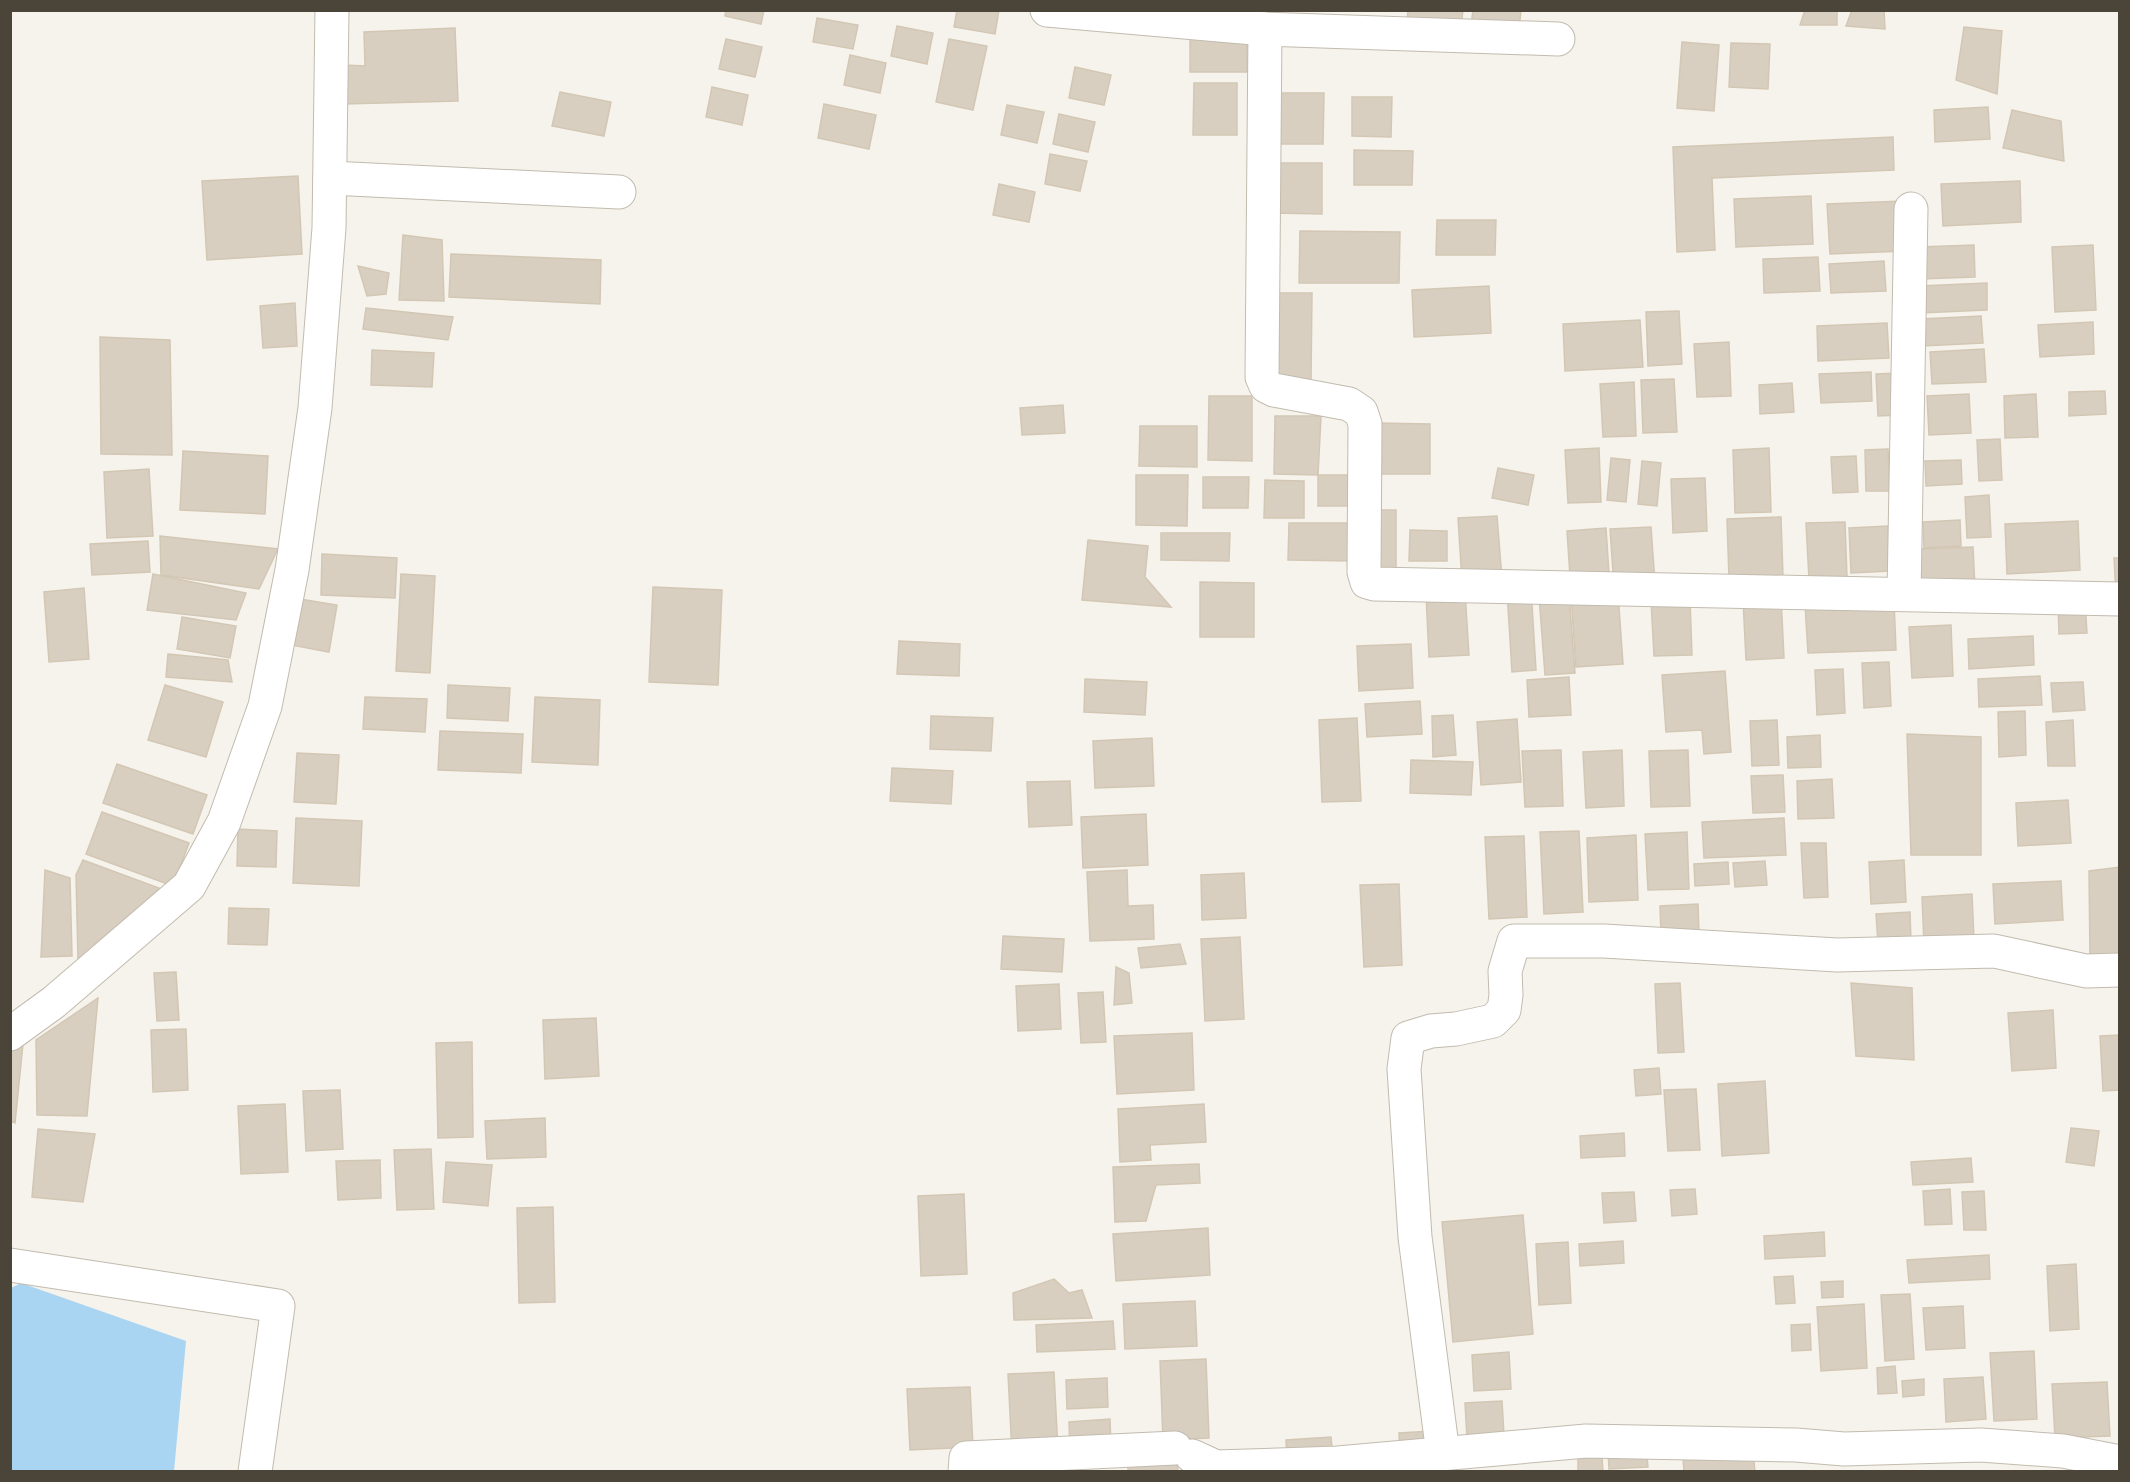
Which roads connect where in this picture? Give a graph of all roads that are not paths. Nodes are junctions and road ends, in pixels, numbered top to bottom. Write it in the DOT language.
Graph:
graph roads {
  1 [pos="332,10"];
  2 [pos="1047,10"];
  3 [pos="1266,29"];
  4 [pos="1558,39"];
  5 [pos="330,178"];
  6 [pos="620,192"];
  7 [pos="1911,209"];
  8 [pos="1904,594"];
  9 [pos="2120,599"];
  10 [pos="2120,970"];
  11 [pos="10,1034"];
  12 [pos="10,1265"];
  13 [pos="1443,1454"];
  14 [pos="2120,1462"];
  15 [pos="255,1472"];
  16 [pos="965,1472"];
  1 -- 5 [label="street"];
  2 -- 3 [label="street"];
  3 -- 4 [label="street"];
  3 -- 8 [label="street"];
  5 -- 6 [label="street"];
  5 -- 11 [label="street"];
  7 -- 8 [label="street"];
  8 -- 9 [label="street"];
  10 -- 13 [label="street"];
  12 -- 15 [label="street"];
  13 -- 14 [label="street"];
  13 -- 16 [label="street"];
}
